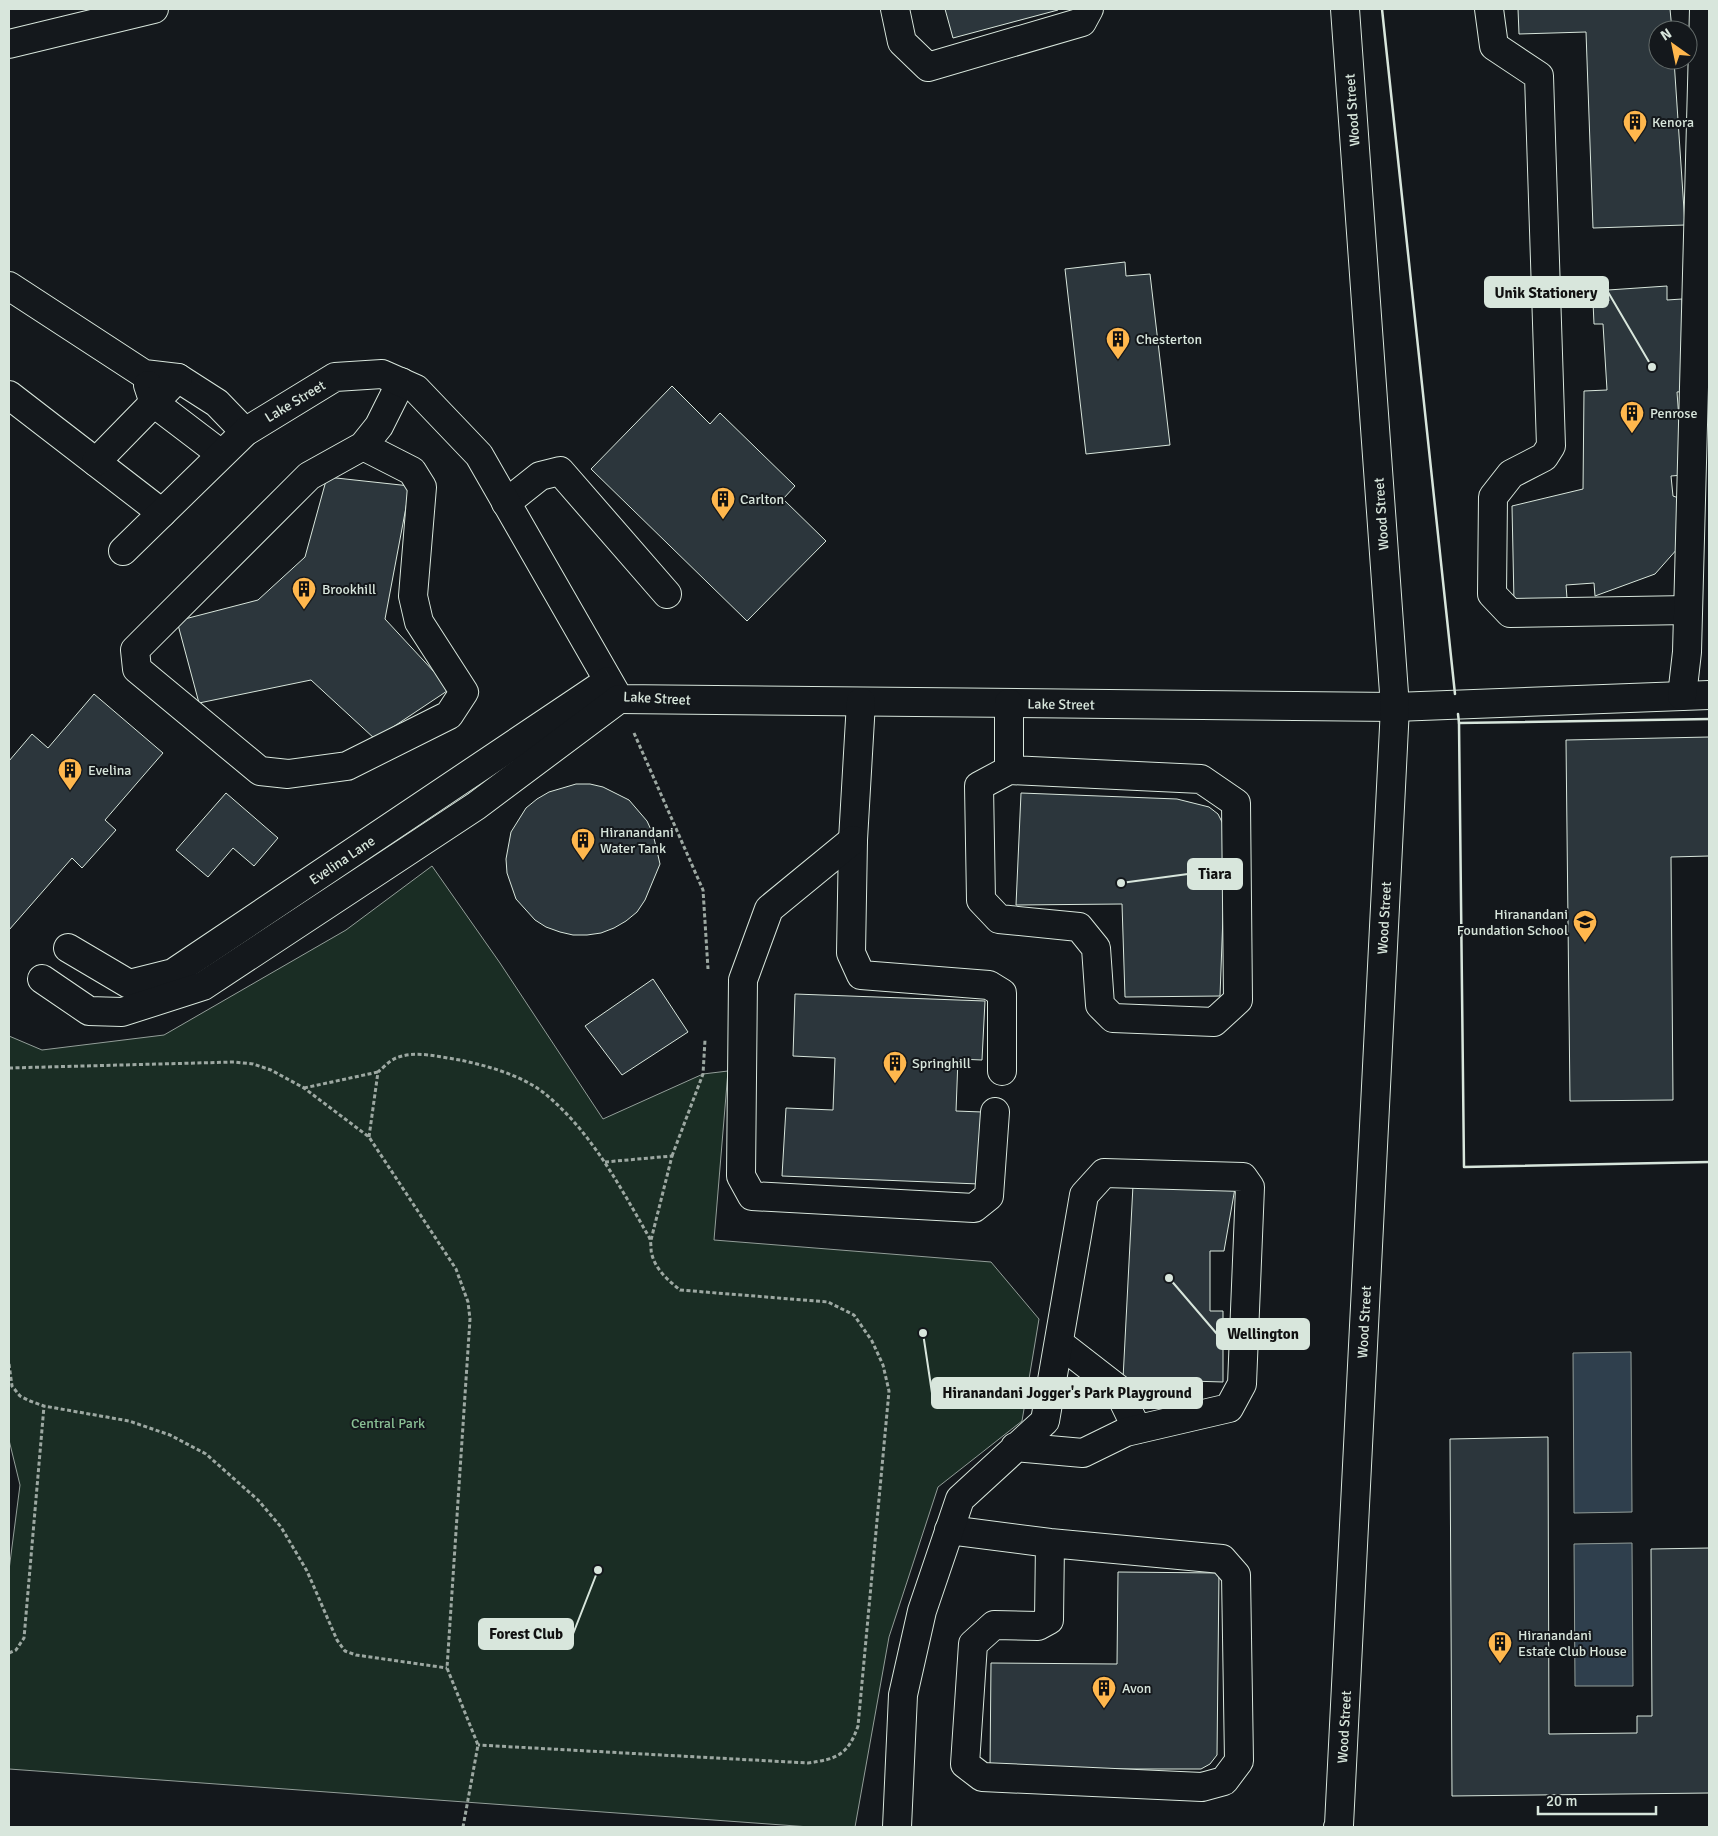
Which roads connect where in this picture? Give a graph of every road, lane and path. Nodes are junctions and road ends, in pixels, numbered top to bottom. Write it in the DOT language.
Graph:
graph roads {
  1 [pos="154,9"];
  2 [pos="895,9"];
  3 [pos="1089,9"];
  4 [pos="1344,9"];
  5 [pos="1489,9"];
  6 [pos="1704,9"];
  7 [pos="9,44"];
  8 [pos="9,286"];
  9 [pos="144,374"];
  10 [pos="178,378"];
  11 [pos="401,382"];
  12 [pos="9,395"];
  13 [pos="154,403"];
  14 [pos="245,432"];
  15 [pos="363,446"];
  16 [pos="221,454"];
  17 [pos="96,462"];
  18 [pos="506,503"];
  19 [pos="162,512"];
  20 [pos="123,551"];
  21 [pos="667,594"];
  22 [pos="1688,610"];
  23 [pos="613,690"];
  24 [pos="1709,695"];
  25 [pos="1682,696"];
  26 [pos="861,702"];
  27 [pos="1009,703"];
  28 [pos="1395,707"];
  29 [pos="1009,770"];
  30 [pos="443,784"];
  31 [pos="463,814"];
  32 [pos="854,840"];
  33 [pos="68,948"];
  34 [pos="96,964"];
  35 [pos="709,974"];
  36 [pos="42,979"];
  37 [pos="69,998"];
  38 [pos="706,1038"];
  39 [pos="9,1068"];
  40 [pos="1002,1071"];
  41 [pos="378,1072"];
  42 [pos="304,1088"];
  43 [pos="995,1112"];
  44 [pos="369,1137"];
  45 [pos="672,1156"];
  46 [pos="605,1162"];
  47 [pos="651,1240"];
  48 [pos="1059,1343"];
  49 [pos="9,1364"];
  50 [pos="44,1406"];
  51 [pos="1137,1429"];
  52 [pos="1015,1447"];
  53 [pos="949,1530"];
  54 [pos="1050,1543"];
  55 [pos="9,1653"];
  56 [pos="447,1668"];
  57 [pos="478,1745"];
  58 [pos="463,1827"];
  59 [pos="897,1827"];
  60 [pos="1339,1827"];
  1 -- 7 [label="street"];
  2 -- 3 [label="street"];
  4 -- 28 [label="street, Wood Street"];
  5 -- 22 [label="street"];
  6 -- 22 [label="street"];
  8 -- 9 [label="street"];
  9 -- 10 [label="street"];
  9 -- 13 [label="street"];
  10 -- 13 [label="street"];
  10 -- 14 [label="street"];
  11 -- 14 [label="street, Lake Street"];
  11 -- 15 [label="street"];
  11 -- 18 [label="street, Lake Street"];
  12 -- 17 [label="street"];
  13 -- 16 [label="street"];
  13 -- 17 [label="street"];
  14 -- 16 [label="street, Lake Street"];
  15 -- 15 [label="street"];
  16 -- 19 [label="street, Lake Street"];
  17 -- 19 [label="street"];
  18 -- 21 [label="street"];
  18 -- 23 [label="street, Lake Street"];
  19 -- 20 [label="street, Lake Street"];
  22 -- 25 [label="street"];
  23 -- 26 [label="street, Lake Street"];
  23 -- 30 [label="street, Evelina Lane"];
  23 -- 31 [label="street"];
  23 -- 35 [label="path"];
  24 -- 25 [label="street, Lake Street"];
  25 -- 28 [label="street, Lake Street"];
  26 -- 27 [label="street, Lake Street"];
  26 -- 32 [label="street"];
  27 -- 28 [label="street, Lake Street"];
  27 -- 29 [label="street"];
  28 -- 60 [label="street, Wood Street"];
  29 -- 29 [label="street"];
  30 -- 31 [label="street"];
  30 -- 34 [label="street, Evelina Lane"];
  31 -- 37 [label="street"];
  32 -- 40 [label="street"];
  32 -- 43 [label="street"];
  33 -- 34 [label="street, Evelina Lane"];
  34 -- 37 [label="street"];
  36 -- 37 [label="street"];
  38 -- 45 [label="path"];
  39 -- 42 [label="path"];
  41 -- 42 [label="path"];
  41 -- 44 [label="path"];
  41 -- 46 [label="path"];
  42 -- 44 [label="path"];
  44 -- 56 [label="path"];
  45 -- 46 [label="path"];
  45 -- 47 [label="path"];
  46 -- 47 [label="path"];
  47 -- 57 [label="path"];
  48 -- 51 [label="street"];
  48 -- 51 [label="street"];
  48 -- 52 [label="street"];
  49 -- 50 [label="path"];
  50 -- 55 [label="path"];
  50 -- 56 [label="path"];
  51 -- 52 [label="street"];
  52 -- 53 [label="street"];
  53 -- 54 [label="street"];
  53 -- 59 [label="street"];
  54 -- 54 [label="street"];
  56 -- 57 [label="path"];
  57 -- 58 [label="path"];
}
